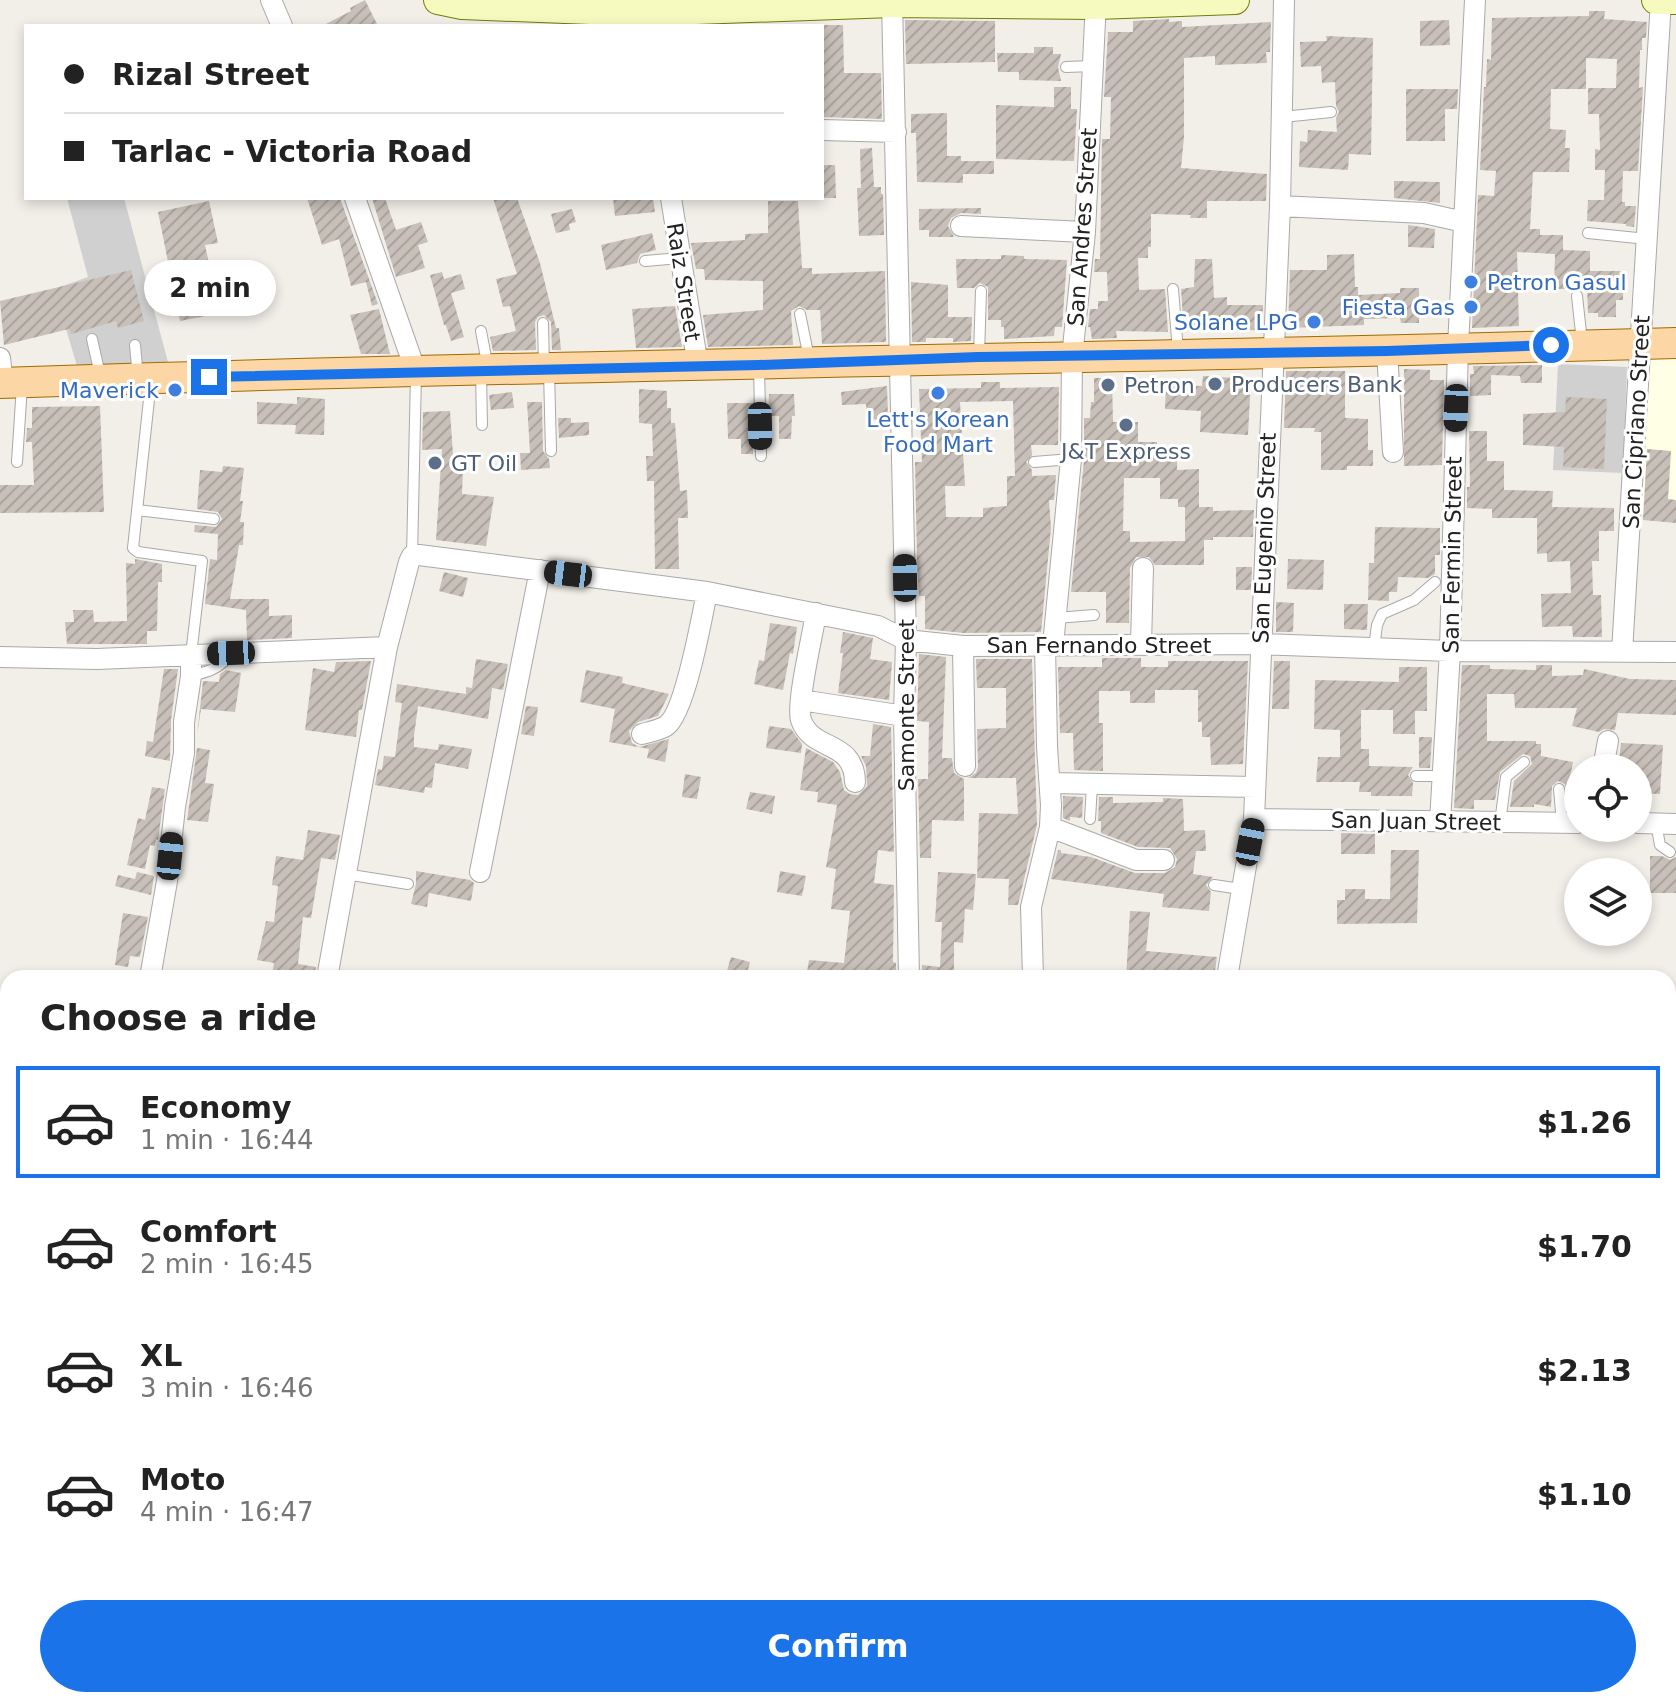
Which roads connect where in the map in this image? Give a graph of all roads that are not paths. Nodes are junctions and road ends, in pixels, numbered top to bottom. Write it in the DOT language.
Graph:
graph roads {
  1 [pos="271,0"];
  2 [pos="441,0"];
  3 [pos="1235,0"];
  4 [pos="1284,0"];
  5 [pos="1475,0"];
  6 [pos="1660,0"];
  7 [pos="1676,0"];
  8 [pos="892,2"];
  9 [pos="1096,2"];
  10 [pos="516,3"];
  11 [pos="711,4"];
  12 [pos="781,10"];
  13 [pos="642,19"];
  14 [pos="281,24"];
  15 [pos="1093,66"];
  16 [pos="1066,67"];
  17 [pos="1331,112"];
  18 [pos="1283,117"];
  19 [pos="824,130"];
  20 [pos="896,132"];
  21 [pos="356,200"];
  22 [pos="671,200"];
  23 [pos="1280,206"];
  24 [pos="1464,222"];
  25 [pos="961,226"];
  26 [pos="1085,232"];
  27 [pos="1588,233"];
  28 [pos="1647,239"];
  29 [pos="680,258"];
  30 [pos="645,261"];
  31 [pos="1173,289"];
  32 [pos="981,291"];
  33 [pos="1577,296"];
  34 [pos="800,314"];
  35 [pos="543,323"];
  36 [pos="481,331"];
  37 [pos="92,339"];
  38 [pos="1676,343"];
  39 [pos="1583,344"];
  40 [pos="1640,344"];
  41 [pos="135,345"];
  42 [pos="1458,347"];
  43 [pos="1387,351"];
  44 [pos="1272,352"];
  45 [pos="1179,354"];
  46 [pos="978,357"];
  47 [pos="1072,357"];
  48 [pos="901,361"];
  49 [pos="810,364"];
  50 [pos="759,365"];
  51 [pos="698,366"];
  52 [pos="547,369"];
  53 [pos="485,370"];
  54 [pos="416,372"];
  55 [pos="6,377"];
  56 [pos="144,379"];
  57 [pos="101,381"];
  58 [pos="482,425"];
  59 [pos="551,451"];
  60 [pos="1393,452"];
  61 [pos="761,456"];
  62 [pos="1071,459"];
  63 [pos="17,462"];
  64 [pos="1034,462"];
  65 [pos="137,510"];
  66 [pos="214,519"];
  67 [pos="412,556"];
  68 [pos="1143,568"];
  69 [pos="540,570"];
  70 [pos="1435,582"];
  71 [pos="707,592"];
  72 [pos="816,613"];
  73 [pos="1094,615"];
  74 [pos="1056,618"];
  75 [pos="906,640"];
  76 [pos="1260,644"];
  77 [pos="1049,645"];
  78 [pos="1141,645"];
  79 [pos="963,646"];
  80 [pos="387,647"];
  81 [pos="1374,648"];
  82 [pos="1450,651"];
  83 [pos="1622,652"];
  84 [pos="1676,652"];
  85 [pos="231,653"];
  86 [pos="191,655"];
  87 [pos="0,657"];
  88 [pos="191,676"];
  89 [pos="801,700"];
  90 [pos="904,716"];
  91 [pos="642,734"];
  92 [pos="1608,741"];
  93 [pos="1606,754"];
  94 [pos="1524,762"];
  95 [pos="965,766"];
  96 [pos="1416,776"];
  97 [pos="1443,776"];
  98 [pos="855,782"];
  99 [pos="1050,783"];
  100 [pos="1092,785"];
  101 [pos="1255,787"];
  102 [pos="1559,789"];
  103 [pos="1564,804"];
  104 [pos="1090,819"];
  105 [pos="1254,819"];
  106 [pos="1440,822"];
  107 [pos="1500,823"];
  108 [pos="1564,823"];
  109 [pos="1657,823"];
  110 [pos="1050,827"];
  111 [pos="1670,852"];
  112 [pos="1164,860"];
  113 [pos="480,872"];
  114 [pos="345,874"];
  115 [pos="408,884"];
  116 [pos="1214,885"];
  117 [pos="1241,889"];
  118 [pos="151,970"];
  119 [pos="328,970"];
  120 [pos="909,970"];
  121 [pos="1033,970"];
  122 [pos="1228,970"];
  1 -- 14 [label="street"];
  2 -- 10 [label="main road"];
  3 -- 9 [label="main road"];
  4 -- 18 [label="street, San Eugenio Street"];
  5 -- 24 [label="street, San Fermin Street"];
  6 -- 7 [label="main road"];
  6 -- 28 [label="street, San Cipriano Street"];
  8 -- 9 [label="main road"];
  8 -- 12 [label="main road"];
  8 -- 20 [label="street, Samonte Street"];
  9 -- 15 [label="street, San Andres Street"];
  10 -- 13 [label="main road"];
  11 -- 12 [label="main road"];
  11 -- 13 [label="main road"];
  15 -- 16 [label="lane"];
  15 -- 26 [label="street, San Andres Street"];
  17 -- 18 [label="lane"];
  18 -- 23 [label="street, San Eugenio Street"];
  19 -- 20 [label="street"];
  20 -- 48 [label="street, Samonte Street"];
  21 -- 54 [label="street"];
  22 -- 29 [label="street, Raiz Street"];
  23 -- 24 [label="street"];
  23 -- 44 [label="street, San Eugenio Street"];
  24 -- 42 [label="street, San Fermin Street"];
  25 -- 26 [label="street"];
  26 -- 47 [label="street, San Andres Street"];
  27 -- 28 [label="lane"];
  28 -- 40 [label="street, San Cipriano Street"];
  29 -- 30 [label="lane"];
  29 -- 51 [label="street, Raiz Street"];
  31 -- 45 [label="lane"];
  32 -- 46 [label="lane"];
  33 -- 39 [label="lane"];
  34 -- 49 [label="lane"];
  35 -- 52 [label="lane"];
  36 -- 53 [label="lane"];
  37 -- 57 [label="lane"];
  38 -- 40 [label="main road"];
  39 -- 40 [label="main road"];
  39 -- 42 [label="main road"];
  40 -- 83 [label="street, San Cipriano Street"];
  41 -- 56 [label="lane"];
  42 -- 43 [label="main road"];
  42 -- 82 [label="street, San Fermin Street"];
  43 -- 44 [label="main road"];
  43 -- 60 [label="street"];
  44 -- 45 [label="main road"];
  44 -- 76 [label="street, San Eugenio Street"];
  45 -- 47 [label="main road"];
  46 -- 47 [label="main road"];
  46 -- 48 [label="main road"];
  47 -- 62 [label="street, San Andres Street"];
  48 -- 49 [label="main road"];
  48 -- 75 [label="street, Samonte Street"];
  49 -- 50 [label="main road"];
  50 -- 51 [label="main road"];
  50 -- 61 [label="lane"];
  51 -- 52 [label="main road"];
  52 -- 53 [label="main road"];
  52 -- 59 [label="lane"];
  53 -- 54 [label="main road"];
  53 -- 58 [label="lane"];
  54 -- 56 [label="main road"];
  54 -- 67 [label="lane"];
  55 -- 57 [label="main road"];
  55 -- 63 [label="lane"];
  56 -- 57 [label="main road"];
  56 -- 65 [label="lane"];
  62 -- 64 [label="lane"];
  62 -- 74 [label="street, San Andres Street"];
  65 -- 66 [label="lane"];
  65 -- 86 [label="lane"];
  67 -- 69 [label="street, San Fernando Street"];
  67 -- 80 [label="street"];
  68 -- 78 [label="street"];
  69 -- 71 [label="street, San Fernando Street"];
  69 -- 113 [label="street"];
  70 -- 81 [label="lane"];
  71 -- 72 [label="street, San Fernando Street"];
  71 -- 91 [label="street"];
  72 -- 75 [label="street, San Fernando Street"];
  72 -- 89 [label="street"];
  73 -- 74 [label="lane"];
  74 -- 77 [label="street, San Andres Street"];
  75 -- 79 [label="street, San Fernando Street"];
  75 -- 90 [label="street, Samonte Street"];
  76 -- 78 [label="street, San Fernando Street"];
  76 -- 81 [label="street, San Fernando Street"];
  76 -- 101 [label="street, San Eugenio Street"];
  77 -- 78 [label="street, San Fernando Street"];
  77 -- 79 [label="street, San Fernando Street"];
  77 -- 99 [label="street, San Andres Street"];
  79 -- 95 [label="street"];
  80 -- 85 [label="street"];
  80 -- 114 [label="street"];
  81 -- 82 [label="street, San Fernando Street"];
  82 -- 83 [label="street, San Fernando Street"];
  82 -- 97 [label="street, San Fermin Street"];
  83 -- 84 [label="street, San Fernando Street"];
  85 -- 86 [label="street"];
  85 -- 88 [label="lane"];
  86 -- 87 [label="street"];
  86 -- 88 [label="street"];
  88 -- 118 [label="street"];
  89 -- 90 [label="street"];
  89 -- 98 [label="street"];
  90 -- 120 [label="street, Samonte Street"];
  92 -- 93 [label="street"];
  94 -- 107 [label="lane"];
  96 -- 97 [label="lane"];
  97 -- 106 [label="street, San Fermin Street"];
  99 -- 100 [label="street"];
  99 -- 110 [label="street, San Andres Street"];
  100 -- 101 [label="street"];
  100 -- 104 [label="lane"];
  101 -- 105 [label="street, San Eugenio Street"];
  102 -- 103 [label="lane"];
  105 -- 106 [label="street, San Juan Street"];
  105 -- 117 [label="street, San Eugenio Street"];
  106 -- 107 [label="street, San Juan Street"];
  107 -- 108 [label="street, San Juan Street"];
  109 -- 111 [label="lane"];
  110 -- 112 [label="street"];
  110 -- 121 [label="street, San Andres Street"];
  114 -- 115 [label="lane"];
  114 -- 119 [label="street"];
  116 -- 117 [label="lane"];
  117 -- 122 [label="street, San Eugenio Street"];
}
